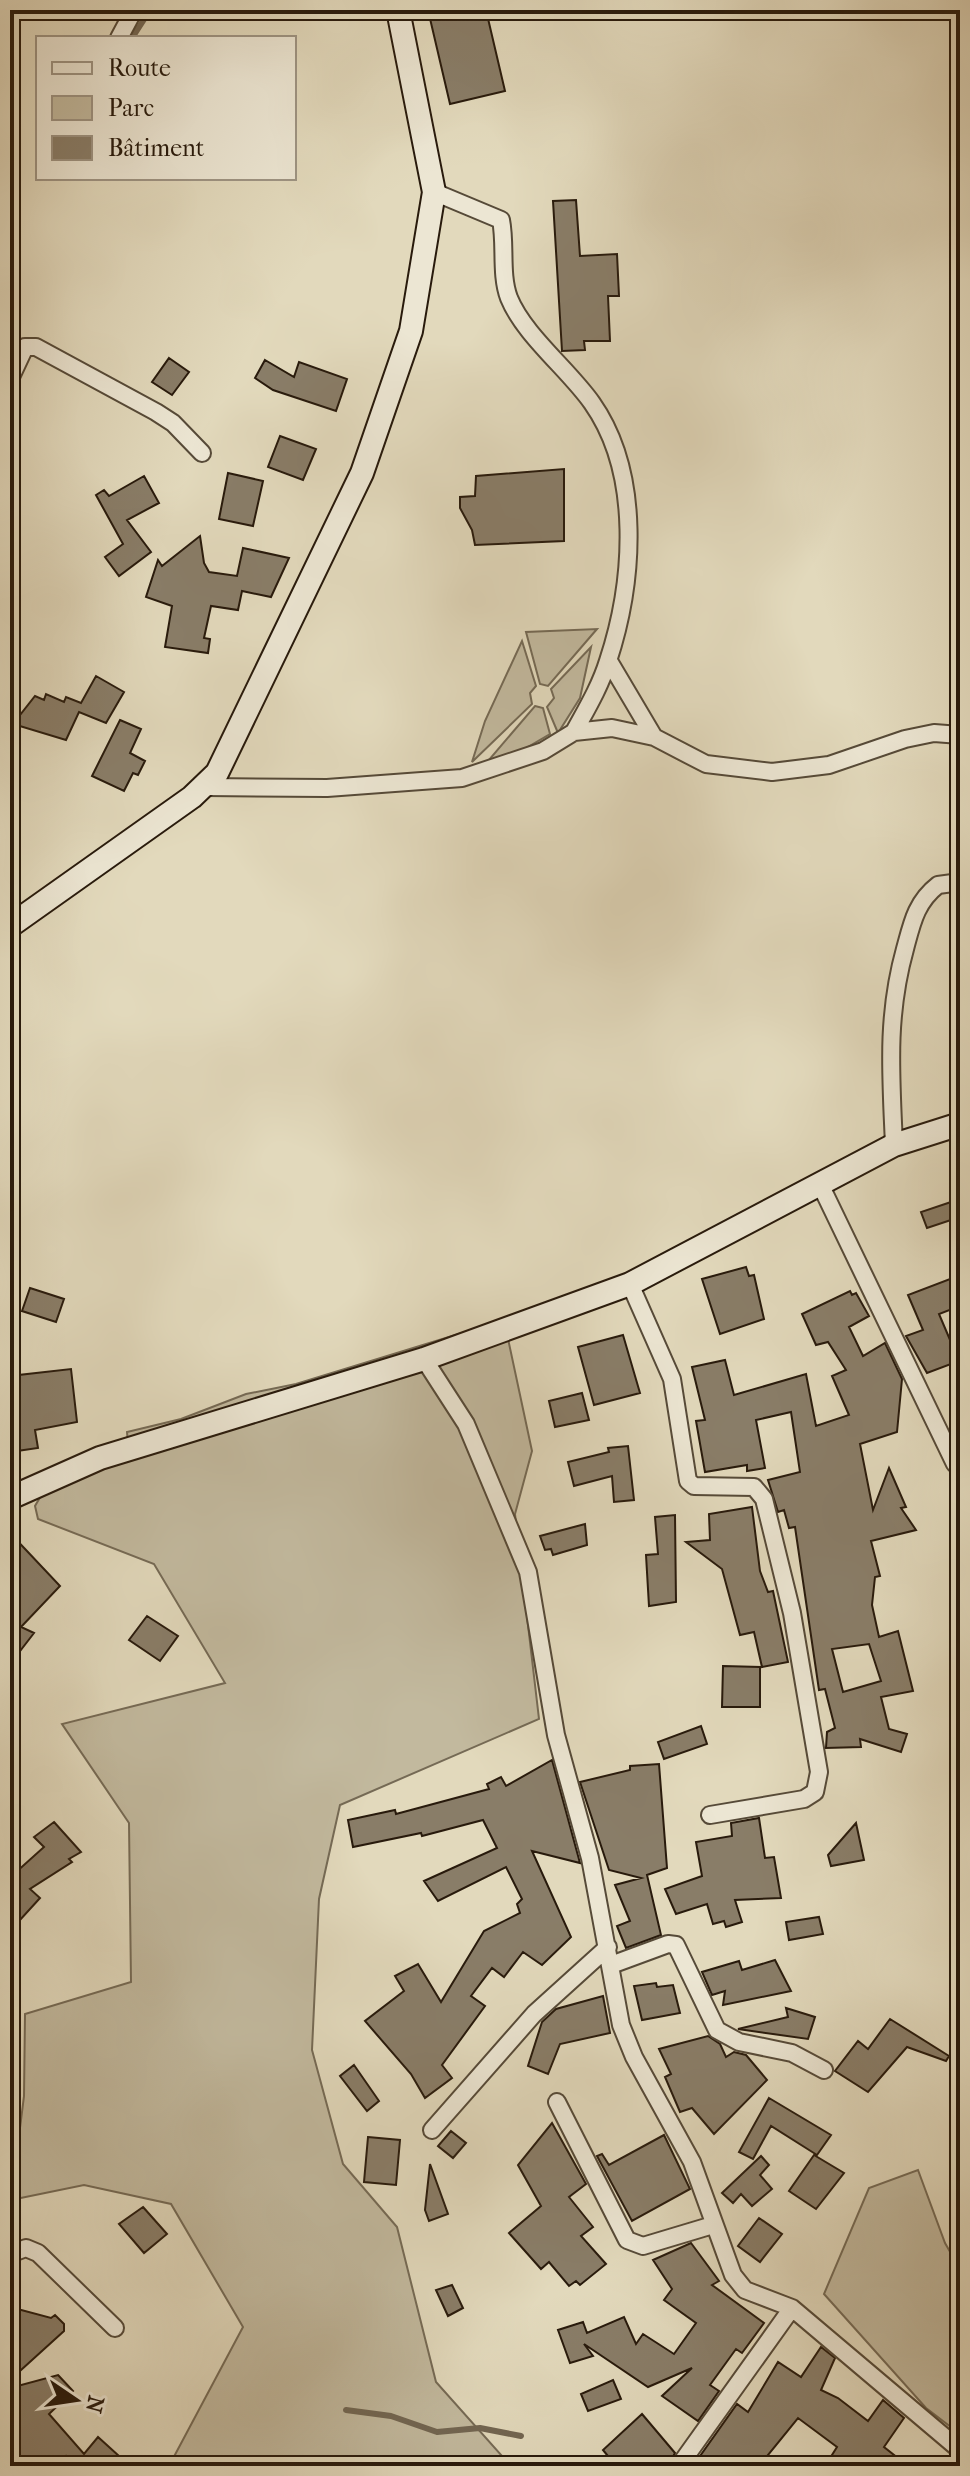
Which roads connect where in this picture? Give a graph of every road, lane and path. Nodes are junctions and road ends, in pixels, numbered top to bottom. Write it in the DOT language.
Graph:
graph roads {
  1 [pos="134,10"];
  2 [pos="398,10"];
  3 [pos="120,36"];
  4 [pos="434,192"];
  5 [pos="10,379"];
  6 [pos="202,453"];
  7 [pos="609,661"];
  8 [pos="574,732"];
  9 [pos="960,735"];
  10 [pos="654,737"];
  11 [pos="206,787"];
  12 [pos="960,882"];
  13 [pos="10,926"];
  14 [pos="960,1124"];
  15 [pos="894,1145"];
  16 [pos="820,1184"];
  17 [pos="630,1284"];
  18 [pos="424,1359"];
  19 [pos="955,1464"];
  20 [pos="10,1498"];
  21 [pos="710,1815"];
  22 [pos="608,1947"];
  23 [pos="611,1965"];
  24 [pos="824,2070"];
  25 [pos="557,2102"];
  26 [pos="432,2130"];
  27 [pos="713,2225"];
  28 [pos="10,2254"];
  29 [pos="792,2308"];
  30 [pos="115,2328"];
  31 [pos="960,2450"];
  32 [pos="679,2466"];
  1 -- 3 [label="street"];
  2 -- 4 [label="street"];
  4 -- 7 [label="street"];
  4 -- 11 [label="street"];
  5 -- 6 [label="street"];
  7 -- 8 [label="street"];
  7 -- 10 [label="street"];
  8 -- 10 [label="street"];
  8 -- 11 [label="street"];
  9 -- 10 [label="street"];
  11 -- 13 [label="street"];
  12 -- 15 [label="street"];
  14 -- 15 [label="street"];
  15 -- 16 [label="street"];
  16 -- 17 [label="street"];
  16 -- 19 [label="street"];
  17 -- 18 [label="street"];
  17 -- 21 [label="street"];
  18 -- 20 [label="street"];
  18 -- 22 [label="street"];
  22 -- 23 [label="street"];
  22 -- 26 [label="street"];
  23 -- 24 [label="street"];
  23 -- 27 [label="street"];
  25 -- 27 [label="street"];
  27 -- 29 [label="street"];
  28 -- 30 [label="street"];
  29 -- 31 [label="street"];
  29 -- 32 [label="street"];
}
